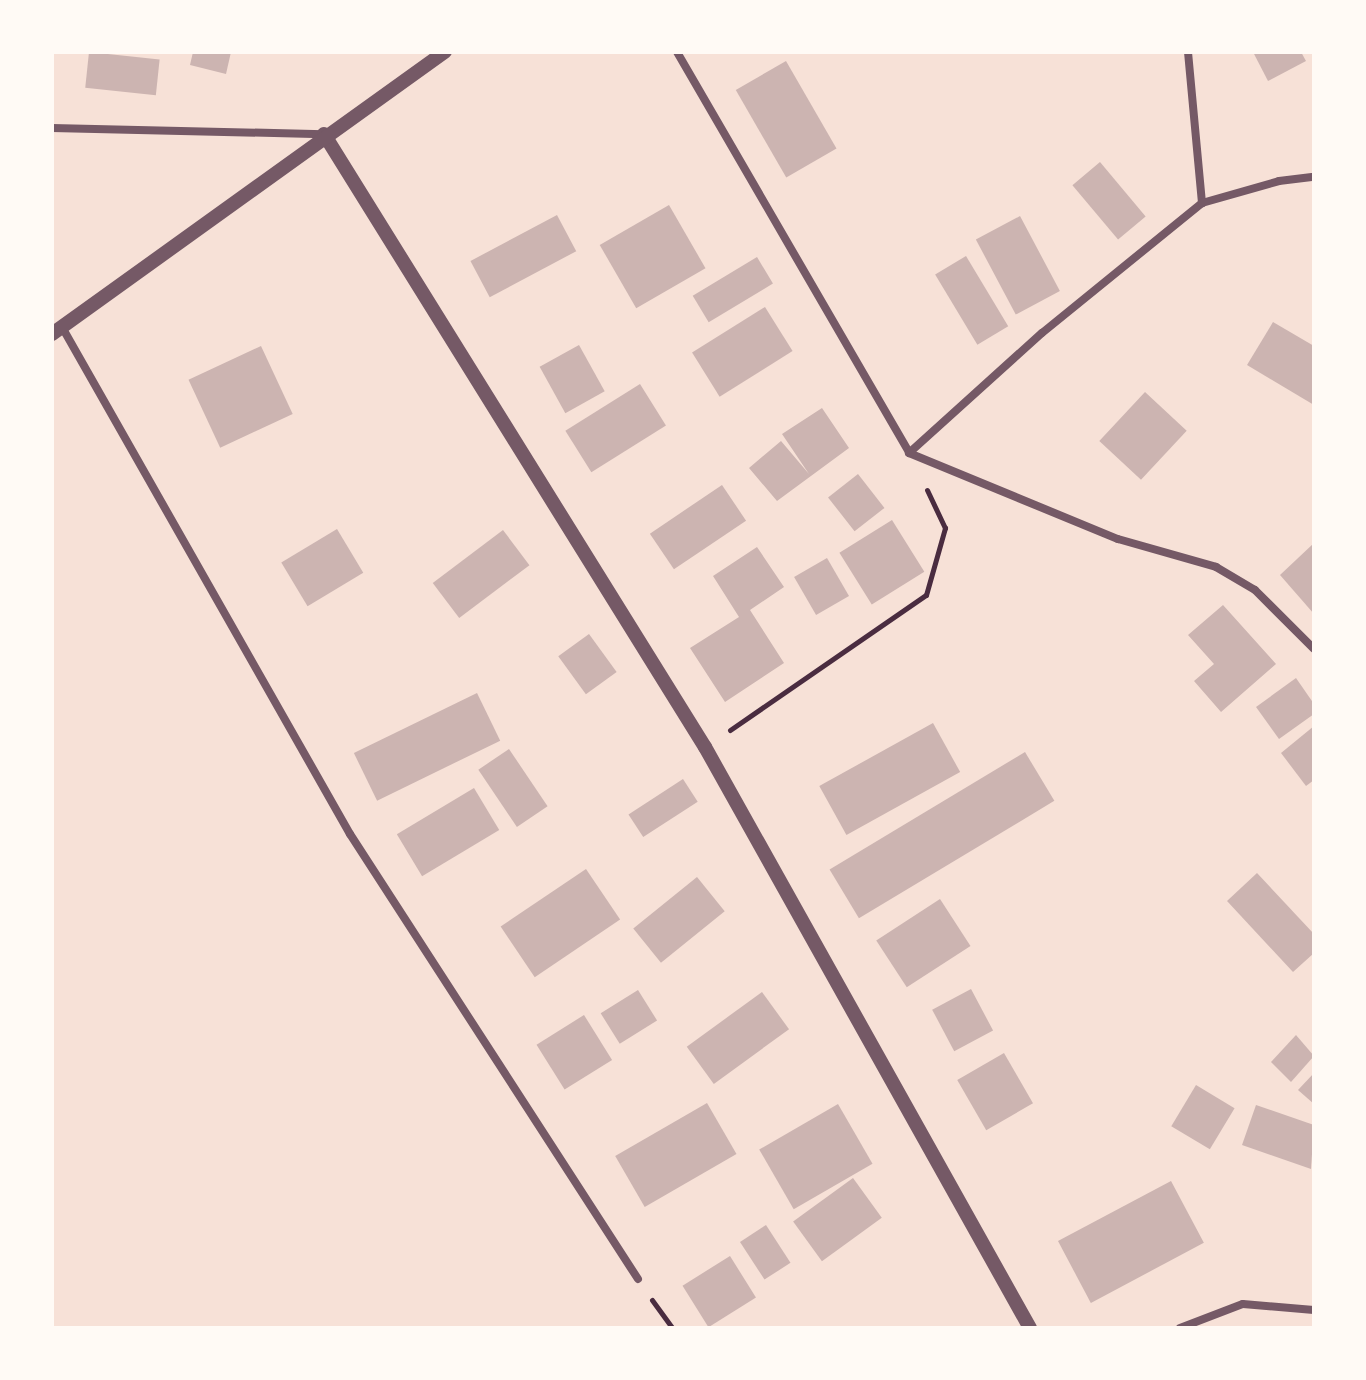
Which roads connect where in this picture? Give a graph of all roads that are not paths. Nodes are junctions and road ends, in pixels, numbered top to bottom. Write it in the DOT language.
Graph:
graph roads {
  1 [pos="445,52"];
  2 [pos="677,52"];
  3 [pos="1188,52"];
  4 [pos="52,128"];
  5 [pos="324,134"];
  6 [pos="1314,177"];
  7 [pos="1202,203"];
  8 [pos="57,331"];
  9 [pos="909,453"];
  10 [pos="1314,649"];
  11 [pos="638,1279"];
  12 [pos="1314,1310"];
  13 [pos="1030,1328"];
  14 [pos="1180,1328"];
  1 -- 5 [label="street"];
  2 -- 9 [label="street"];
  3 -- 7 [label="street"];
  4 -- 5 [label="street"];
  5 -- 8 [label="street"];
  5 -- 13 [label="street"];
  6 -- 7 [label="street"];
  7 -- 9 [label="street"];
  8 -- 11 [label="street"];
  9 -- 10 [label="street"];
  12 -- 14 [label="street"];
}
